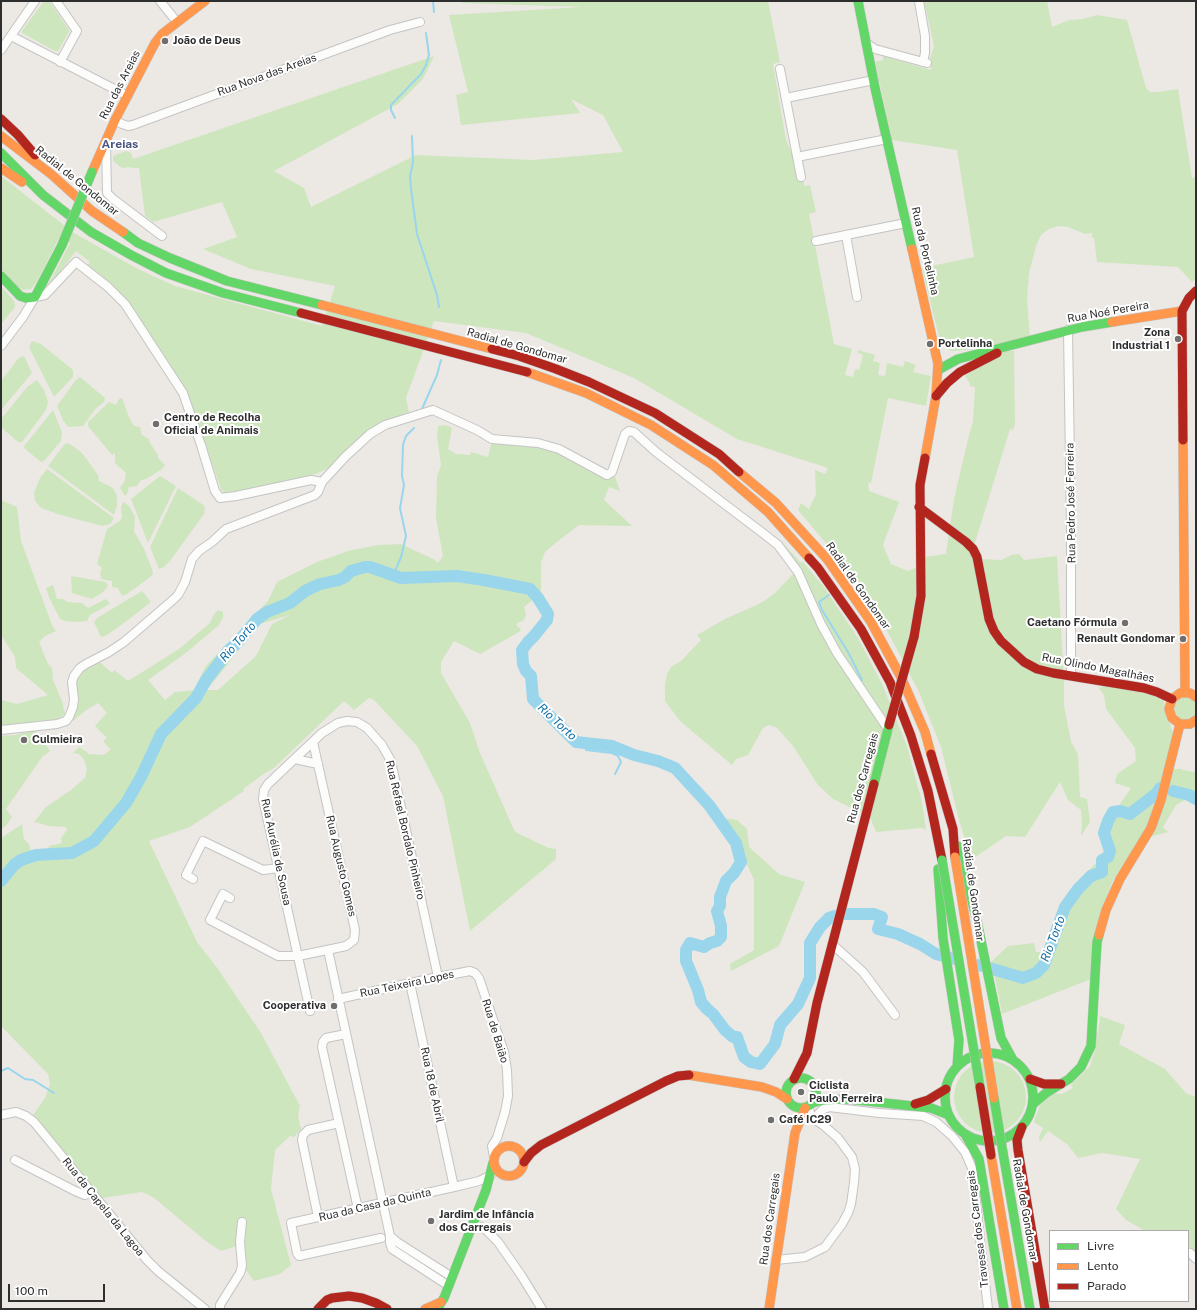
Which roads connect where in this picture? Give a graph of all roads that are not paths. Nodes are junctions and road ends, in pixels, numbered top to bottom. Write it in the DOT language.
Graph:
graph roads {
  1 [pos="35,1"];
  2 [pos="56,1"];
  3 [pos="160,1"];
  4 [pos="205,1"];
  5 [pos="858,1"];
  6 [pos="919,1"];
  7 [pos="177,22"];
  8 [pos="420,22"];
  9 [pos="11,36"];
  10 [pos="866,43"];
  11 [pos="1,50"];
  12 [pos="60,62"];
  13 [pos="780,69"];
  14 [pos="874,80"];
  15 [pos="128,96"];
  16 [pos="786,98"];
  17 [pos="1,119"];
  18 [pos="115,120"];
  19 [pos="1,136"];
  20 [pos="887,139"];
  21 [pos="106,141"];
  22 [pos="1,153"];
  23 [pos="797,157"];
  24 [pos="1,168"];
  25 [pos="51,174"];
  26 [pos="801,177"];
  27 [pos="43,195"];
  28 [pos="906,223"];
  29 [pos="846,235"];
  30 [pos="162,236"];
  31 [pos="816,241"];
  32 [pos="1,276"];
  33 [pos="1196,291"];
  34 [pos="35,297"];
  35 [pos="857,297"];
  36 [pos="1182,311"];
  37 [pos="1068,330"];
  38 [pos="1014,345"];
  39 [pos="1,346"];
  40 [pos="935,348"];
  41 [pos="958,359"];
  42 [pos="938,370"];
  43 [pos="960,372"];
  44 [pos="936,396"];
  45 [pos="322,482"];
  46 [pos="919,508"];
  47 [pos="1071,675"];
  48 [pos="1185,692"];
  49 [pos="1196,697"];
  50 [pos="1172,699"];
  51 [pos="1196,720"];
  52 [pos="1180,724"];
  53 [pos="889,727"];
  54 [pos="1,730"];
  55 [pos="313,742"];
  56 [pos="295,759"];
  57 [pos="318,764"];
  58 [pos="958,857"];
  59 [pos="940,860"];
  60 [pos="278,868"];
  61 [pos="193,879"];
  62 [pos="230,898"];
  63 [pos="832,944"];
  64 [pos="328,950"];
  65 [pos="298,956"];
  66 [pos="475,973"];
  67 [pos="438,977"];
  68 [pos="410,984"];
  69 [pos="338,999"];
  70 [pos="310,1011"];
  71 [pos="895,1015"];
  72 [pos="346,1034"];
  73 [pos="807,1053"];
  74 [pos="1013,1060"];
  75 [pos="958,1067"];
  76 [pos="1030,1079"];
  77 [pos="792,1081"];
  78 [pos="813,1084"];
  79 [pos="1061,1084"];
  80 [pos="762,1087"];
  81 [pos="946,1089"];
  82 [pos="848,1099"];
  83 [pos="788,1102"];
  84 [pos="1033,1104"];
  85 [pos="910,1105"];
  86 [pos="808,1106"];
  87 [pos="1,1115"];
  88 [pos="949,1115"];
  89 [pos="814,1119"];
  90 [pos="339,1123"];
  91 [pos="1022,1127"];
  92 [pos="795,1133"];
  93 [pos="965,1134"];
  94 [pos="497,1138"];
  95 [pos="541,1145"];
  96 [pos="516,1147"];
  97 [pos="500,1148"];
  98 [pos="15,1160"];
  99 [pos="494,1160"];
  100 [pos="524,1162"];
  101 [pos="491,1175"];
  102 [pos="509,1176"];
  103 [pos="454,1187"];
  104 [pos="486,1190"];
  105 [pos="92,1192"];
  106 [pos="383,1203"];
  107 [pos="358,1209"];
  108 [pos="318,1217"];
  109 [pos="242,1222"];
  110 [pos="472,1225"];
  111 [pos="381,1238"];
  112 [pos="1190,1252"];
  113 [pos="1196,1259"];
  114 [pos="776,1260"];
  115 [pos="451,1282"];
  116 [pos="439,1306"];
  117 [pos="206,1309"];
  118 [pos="220,1309"];
  119 [pos="318,1309"];
  120 [pos="386,1309"];
  121 [pos="425,1309"];
  122 [pos="542,1309"];
  123 [pos="769,1309"];
  124 [pos="988,1309"];
  125 [pos="1004,1309"];
  126 [pos="1016,1309"];
  127 [pos="1030,1309"];
  128 [pos="1045,1309"];
  1 -- 9 [label="street"];
  2 -- 12 [label="street"];
  3 -- 7 [label="street"];
  4 -- 7 [label="main road, Rua das Areias"];
  5 -- 10 [label="main road, Rua da Portelinha"];
  6 -- 10 [label="street"];
  7 -- 15 [label="main road, Rua das Areias"];
  8 -- 18 [label="street, Rua Nova das Areias"];
  9 -- 11 [label="street"];
  9 -- 12 [label="street"];
  10 -- 14 [label="main road, Rua da Portelinha"];
  12 -- 15 [label="street"];
  13 -- 16 [label="street"];
  14 -- 16 [label="street"];
  14 -- 20 [label="main road, Rua da Portelinha"];
  15 -- 18 [label="main road, Rua das Areias"];
  16 -- 23 [label="street"];
  17 -- 25 [label="main road"];
  18 -- 21 [label="main road, Rua das Areias"];
  19 -- 25 [label="main road, Radial de Gondomar"];
  20 -- 23 [label="street"];
  20 -- 28 [label="main road, Rua da Portelinha"];
  21 -- 30 [label="street"];
  21 -- 34 [label="main road, Rua das Areias, bridge"];
  22 -- 27 [label="main road, Radial de Gondomar"];
  23 -- 26 [label="street"];
  24 -- 27 [label="main road"];
  25 -- 58 [label="main road, Radial de Gondomar"];
  27 -- 59 [label="main road, Radial de Gondomar"];
  28 -- 29 [label="street"];
  28 -- 40 [label="main road, Rua da Portelinha"];
  29 -- 31 [label="street"];
  29 -- 35 [label="street"];
  32 -- 34 [label="main road"];
  33 -- 36 [label="main road"];
  34 -- 39 [label="street, Rua das Areias"];
  34 -- 45 [label="street"];
  36 -- 37 [label="main road, Rua Noé Pereira"];
  36 -- 48 [label="main road"];
  37 -- 38 [label="main road, Rua Noé Pereira"];
  37 -- 47 [label="street, Rua Pedro José Ferreira"];
  38 -- 41 [label="main road, Rua Noé Pereira"];
  38 -- 43 [label="main road, Rua Noé Pereira"];
  40 -- 41 [label="main road"];
  40 -- 42 [label="main road, Rua da Portelinha"];
  41 -- 42 [label="main road, Rua Noé Pereira"];
  42 -- 43 [label="main road, Rua Noé Pereira"];
  42 -- 44 [label="main road, Rua da Portelinha"];
  43 -- 44 [label="main road, Rua Noé Pereira"];
  44 -- 46 [label="main road, Rua da Portelinha"];
  45 -- 53 [label="street"];
  45 -- 54 [label="street"];
  46 -- 47 [label="main road, Rua Olindo Magalhães"];
  46 -- 53 [label="main road, Rua dos Carregais, bridge"];
  47 -- 50 [label="main road, Rua Olindo Magalhães"];
  48 -- 49 [label="main road"];
  48 -- 50 [label="main road"];
  50 -- 52 [label="main road"];
  51 -- 52 [label="main road"];
  52 -- 79 [label="main road"];
  53 -- 63 [label="main road, Rua dos Carregais"];
  55 -- 56 [label="street, Rua Refael Bordalo Pinheiro"];
  55 -- 57 [label="street, Rua Augusto Gomes"];
  55 -- 67 [label="street, Rua Refael Bordalo Pinheiro"];
  56 -- 57 [label="street"];
  56 -- 60 [label="street, Rua Aurélia de Sousa"];
  57 -- 64 [label="street, Rua Augusto Gomes"];
  58 -- 74 [label="main road"];
  58 -- 127 [label="main road, Radial de Gondomar, bridge"];
  59 -- 75 [label="main road"];
  59 -- 126 [label="main road, Radial de Gondomar, bridge"];
  60 -- 61 [label="street"];
  60 -- 65 [label="street, Rua Aurélia de Sousa"];
  62 -- 65 [label="street, Rua Augusto Gomes"];
  63 -- 71 [label="street"];
  63 -- 73 [label="main road, Rua dos Carregais"];
  64 -- 65 [label="street, Rua Augusto Gomes"];
  64 -- 69 [label="street"];
  65 -- 70 [label="street, Rua Aurélia de Sousa"];
  66 -- 67 [label="street, Rua Teixeira Lopes"];
  66 -- 94 [label="street, Rua de Baião"];
  67 -- 68 [label="street, Rua Teixeira Lopes"];
  68 -- 69 [label="street, Rua Teixeira Lopes"];
  68 -- 103 [label="street, Rua 18 de Abril"];
  69 -- 72 [label="street"];
  72 -- 90 [label="street"];
  72 -- 106 [label="street"];
  73 -- 77 [label="main road, Rua dos Carregais"];
  73 -- 78 [label="main road, Rua dos Carregais"];
  74 -- 75 [label="main road"];
  74 -- 76 [label="main road"];
  75 -- 81 [label="main road"];
  76 -- 79 [label="main road"];
  76 -- 84 [label="main road"];
  77 -- 78 [label="main road"];
  77 -- 80 [label="main road"];
  77 -- 83 [label="main road"];
  78 -- 82 [label="main road"];
  78 -- 86 [label="main road"];
  79 -- 84 [label="main road"];
  80 -- 83 [label="main road"];
  80 -- 95 [label="main road"];
  81 -- 85 [label="main road"];
  81 -- 88 [label="main road"];
  82 -- 85 [label="main road"];
  82 -- 86 [label="main road"];
  83 -- 86 [label="main road"];
  83 -- 92 [label="main road, Rua dos Carregais"];
  84 -- 91 [label="main road"];
  85 -- 88 [label="main road"];
  86 -- 89 [label="street"];
  86 -- 92 [label="main road, Rua dos Carregais"];
  87 -- 105 [label="street, Rua da Capela da Lagoa"];
  88 -- 93 [label="main road"];
  89 -- 114 [label="street"];
  89 -- 124 [label="street, Travessa dos Carregais"];
  90 -- 107 [label="street"];
  90 -- 108 [label="street"];
  91 -- 93 [label="main road"];
  91 -- 128 [label="main road"];
  92 -- 114 [label="main road, Rua dos Carregais"];
  93 -- 125 [label="main road"];
  94 -- 97 [label="street"];
  94 -- 99 [label="street, Rua de Baião"];
  95 -- 96 [label="main road"];
  95 -- 100 [label="main road"];
  96 -- 97 [label="main road"];
  96 -- 100 [label="main road"];
  97 -- 99 [label="main road"];
  98 -- 105 [label="street"];
  99 -- 101 [label="main road"];
  99 -- 102 [label="main road"];
  100 -- 102 [label="main road"];
  101 -- 103 [label="street, Rua da Casa da Quinta"];
  101 -- 104 [label="main road"];
  102 -- 104 [label="main road"];
  103 -- 106 [label="street, Rua da Casa da Quinta"];
  104 -- 110 [label="main road"];
  105 -- 117 [label="street, Rua da Capela da Lagoa"];
  106 -- 107 [label="street, Rua da Casa da Quinta"];
  106 -- 115 [label="street"];
  107 -- 108 [label="street, Rua da Casa da Quinta"];
  108 -- 111 [label="street, Rua da Casa da Quinta"];
  109 -- 118 [label="street"];
  110 -- 115 [label="main road"];
  110 -- 122 [label="street"];
  112 -- 113 [label="street"];
  114 -- 123 [label="main road, Rua dos Carregais"];
  115 -- 116 [label="main road"];
  116 -- 121 [label="main road"];
  119 -- 120 [label="main road"];
}
